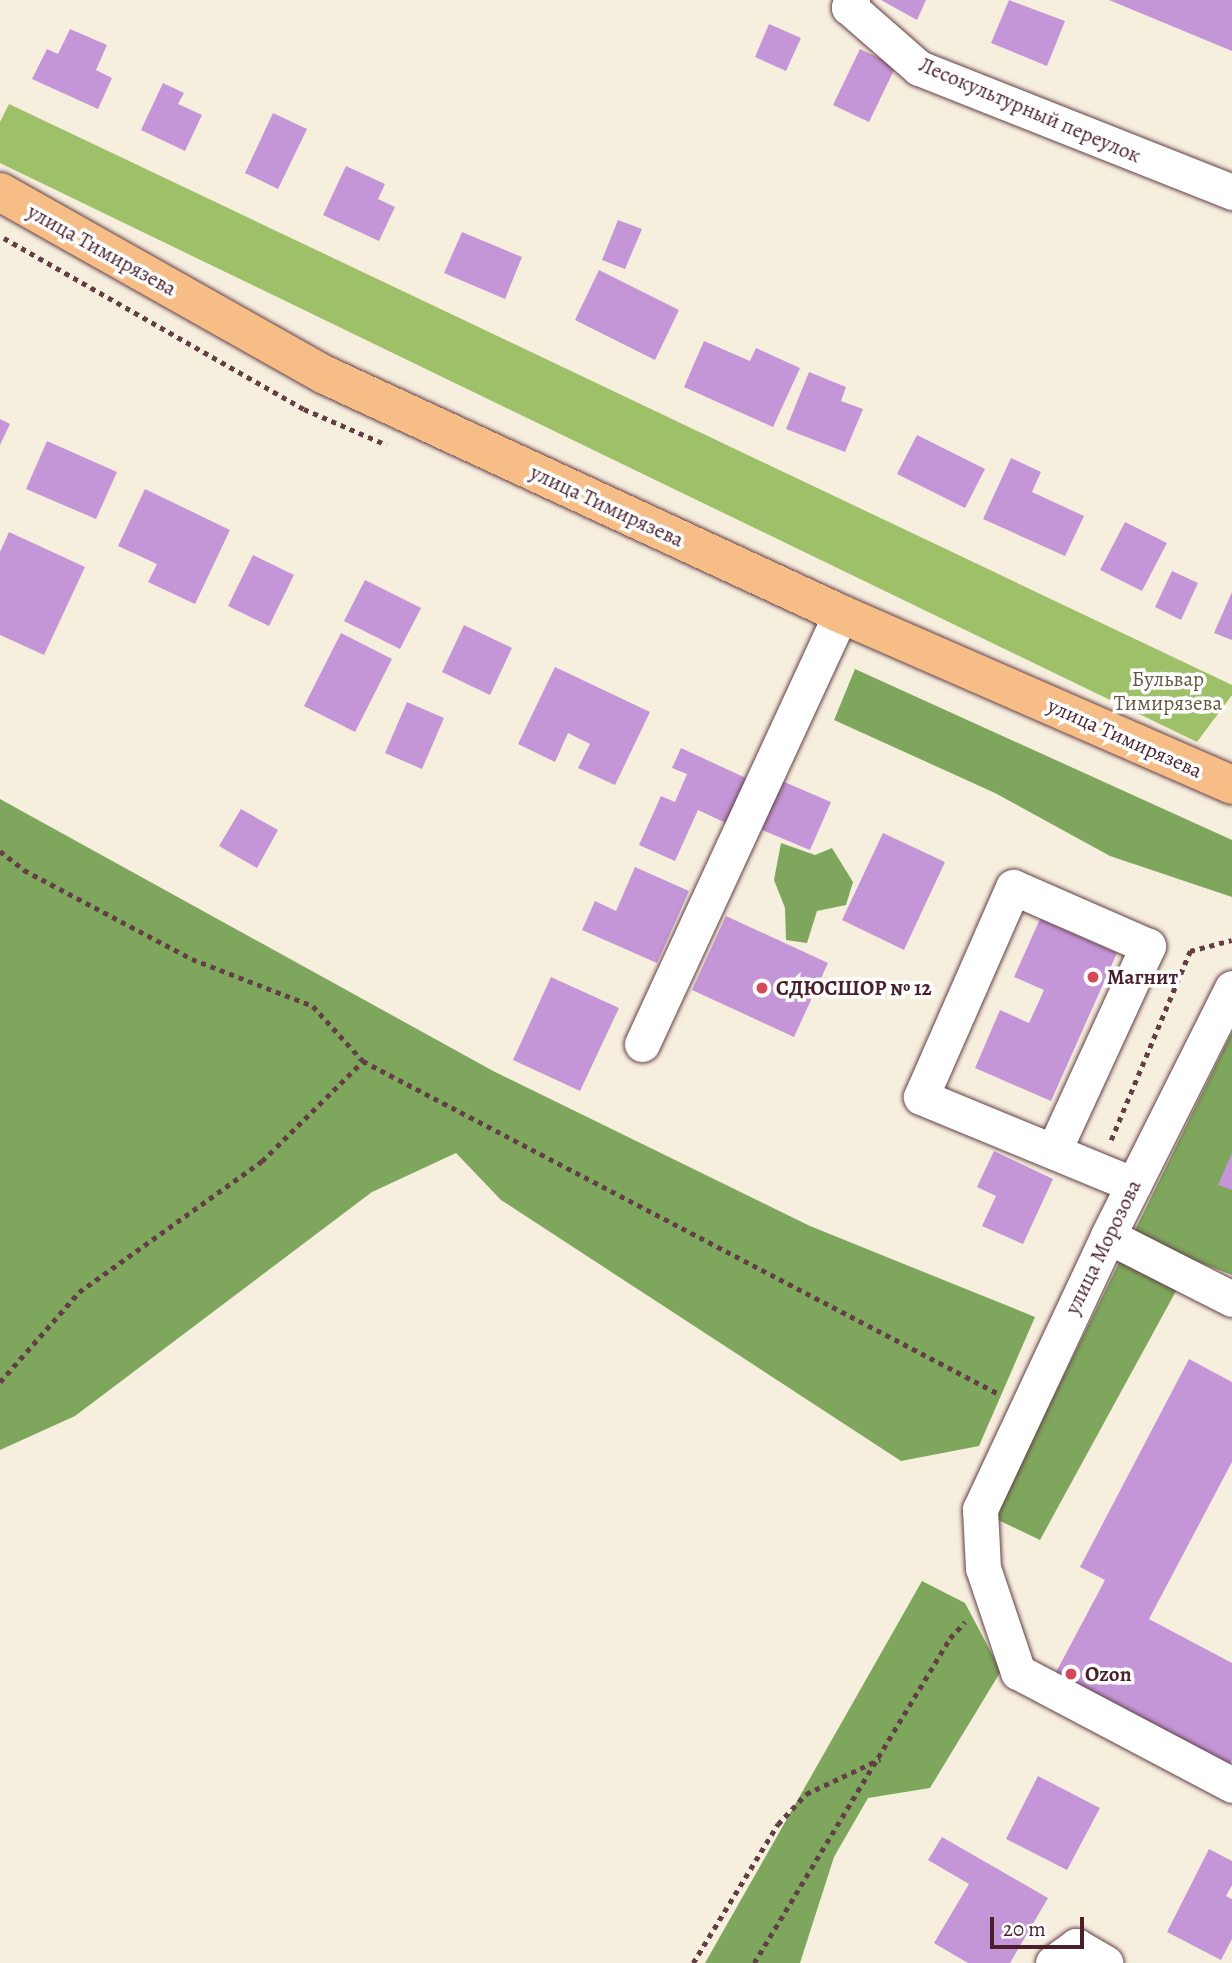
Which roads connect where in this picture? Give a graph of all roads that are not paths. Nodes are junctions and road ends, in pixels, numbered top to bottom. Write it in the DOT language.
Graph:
graph roads {
  1 [pos="852,0"];
  2 [pos="0,192"];
  3 [pos="1232,192"];
  4 [pos="841,614"];
  5 [pos="1232,785"];
  6 [pos="1232,988"];
  7 [pos="642,1044"];
  8 [pos="1054,1150"];
  9 [pos="1134,1185"];
  10 [pos="1108,1236"];
  11 [pos="1232,1299"];
  12 [pos="1232,1785"];
  13 [pos="1052,1963"];
  14 [pos="1105,1963"];
  1 -- 3 [label="street, Лесокультурный переулок"];
  2 -- 4 [label="main road, улица Тимирязева"];
  4 -- 5 [label="main road, улица Тимирязева"];
  4 -- 7 [label="street"];
  6 -- 9 [label="street, улица Морозова"];
  8 -- 8 [label="street"];
  8 -- 9 [label="street"];
  9 -- 10 [label="street, улица Морозова"];
  10 -- 11 [label="street"];
  10 -- 12 [label="street, улица Морозова"];
  13 -- 14 [label="street"];
}
